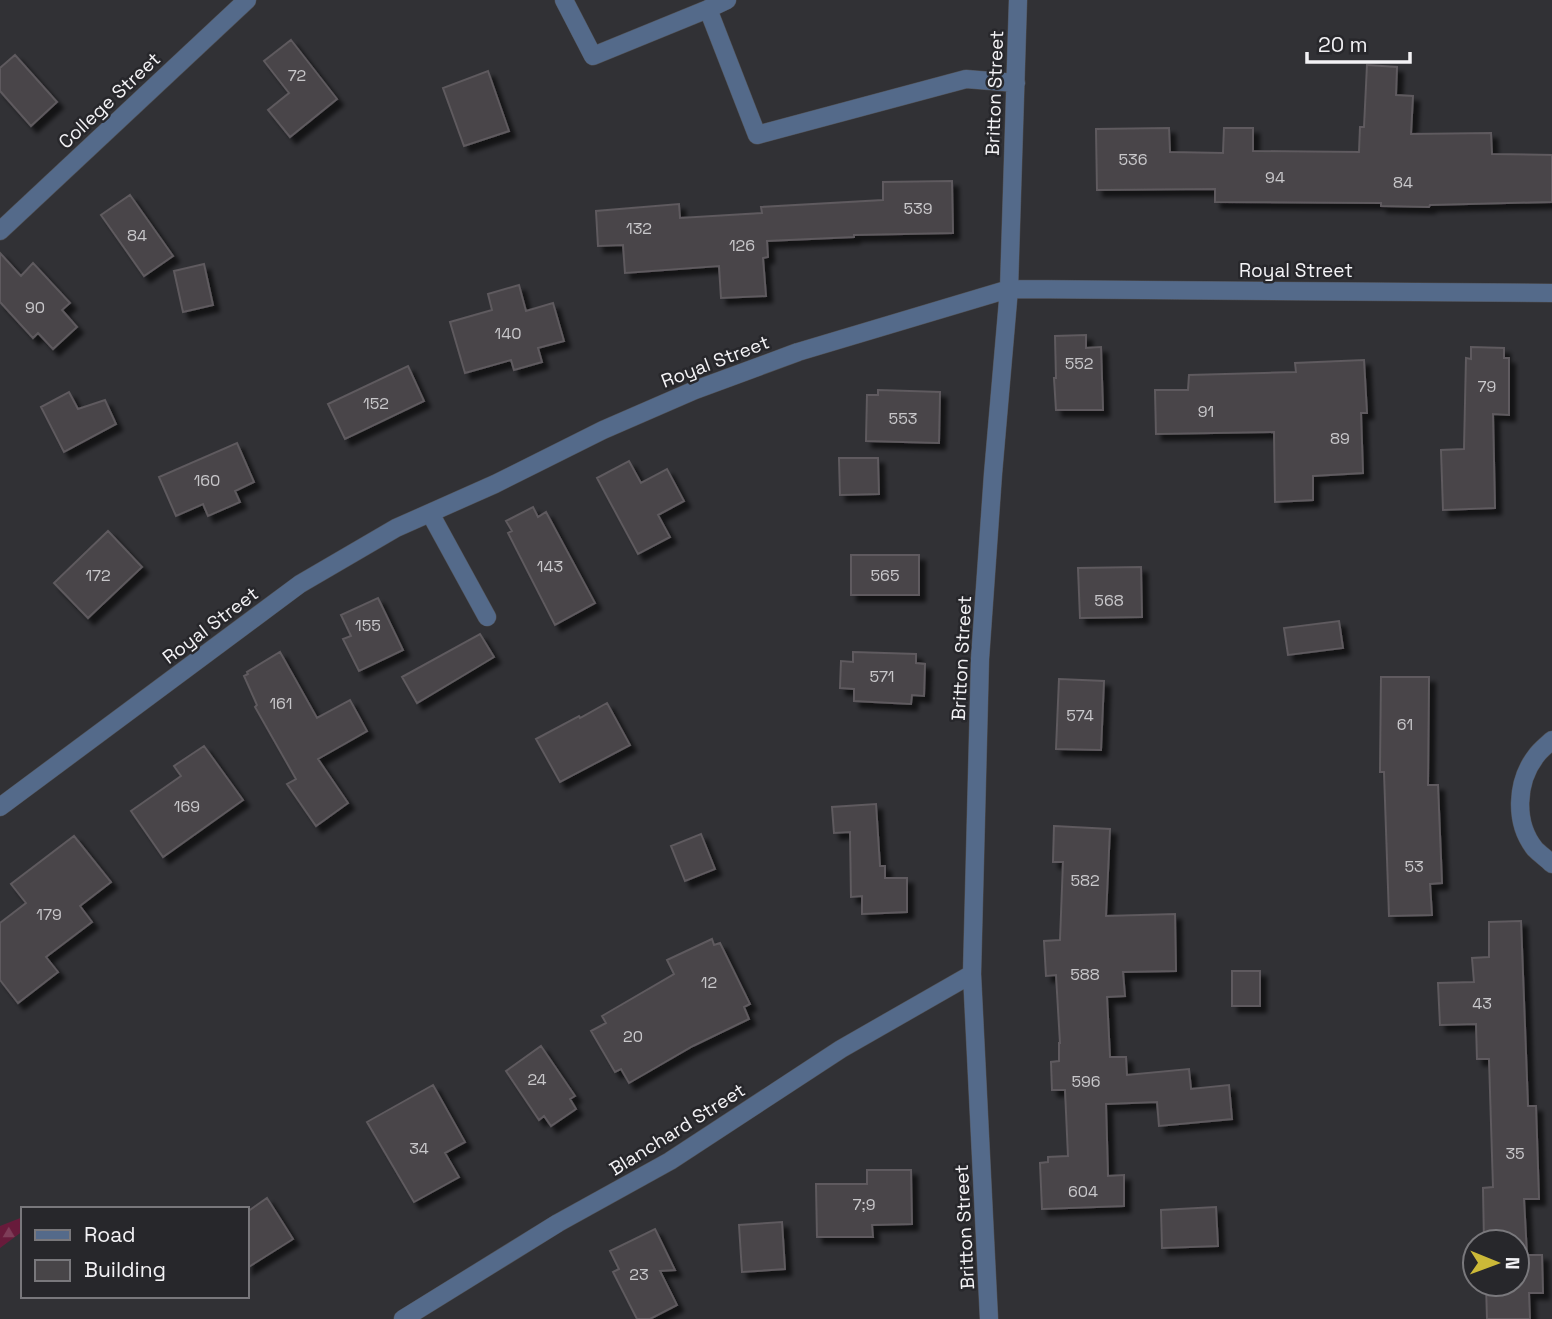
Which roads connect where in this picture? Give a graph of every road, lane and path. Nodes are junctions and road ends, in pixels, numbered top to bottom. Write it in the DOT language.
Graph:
graph roads {
  1 [pos="247,0"];
  2 [pos="564,0"];
  3 [pos="727,0"];
  4 [pos="1018,0"];
  5 [pos="708,9"];
  6 [pos="1016,83"];
  7 [pos="0,230"];
  8 [pos="1009,289"];
  9 [pos="1552,293"];
  10 [pos="430,513"];
  11 [pos="488,617"];
  12 [pos="1552,740"];
  13 [pos="0,807"];
  14 [pos="1552,864"];
  15 [pos="972,974"];
  16 [pos="403,1319"];
  17 [pos="989,1319"];
  1 -- 7 [label="street, College Street"];
  2 -- 5 [label="street"];
  3 -- 5 [label="street"];
  4 -- 6 [label="street, Britton Street"];
  5 -- 6 [label="street"];
  6 -- 8 [label="street, Britton Street"];
  8 -- 9 [label="street, Royal Street"];
  8 -- 10 [label="street, Royal Street"];
  8 -- 15 [label="street, Britton Street"];
  10 -- 11 [label="street"];
  10 -- 13 [label="street, Royal Street"];
  12 -- 14 [label="street"];
  15 -- 16 [label="street, Blanchard Street"];
  15 -- 17 [label="street, Britton Street"];
}
